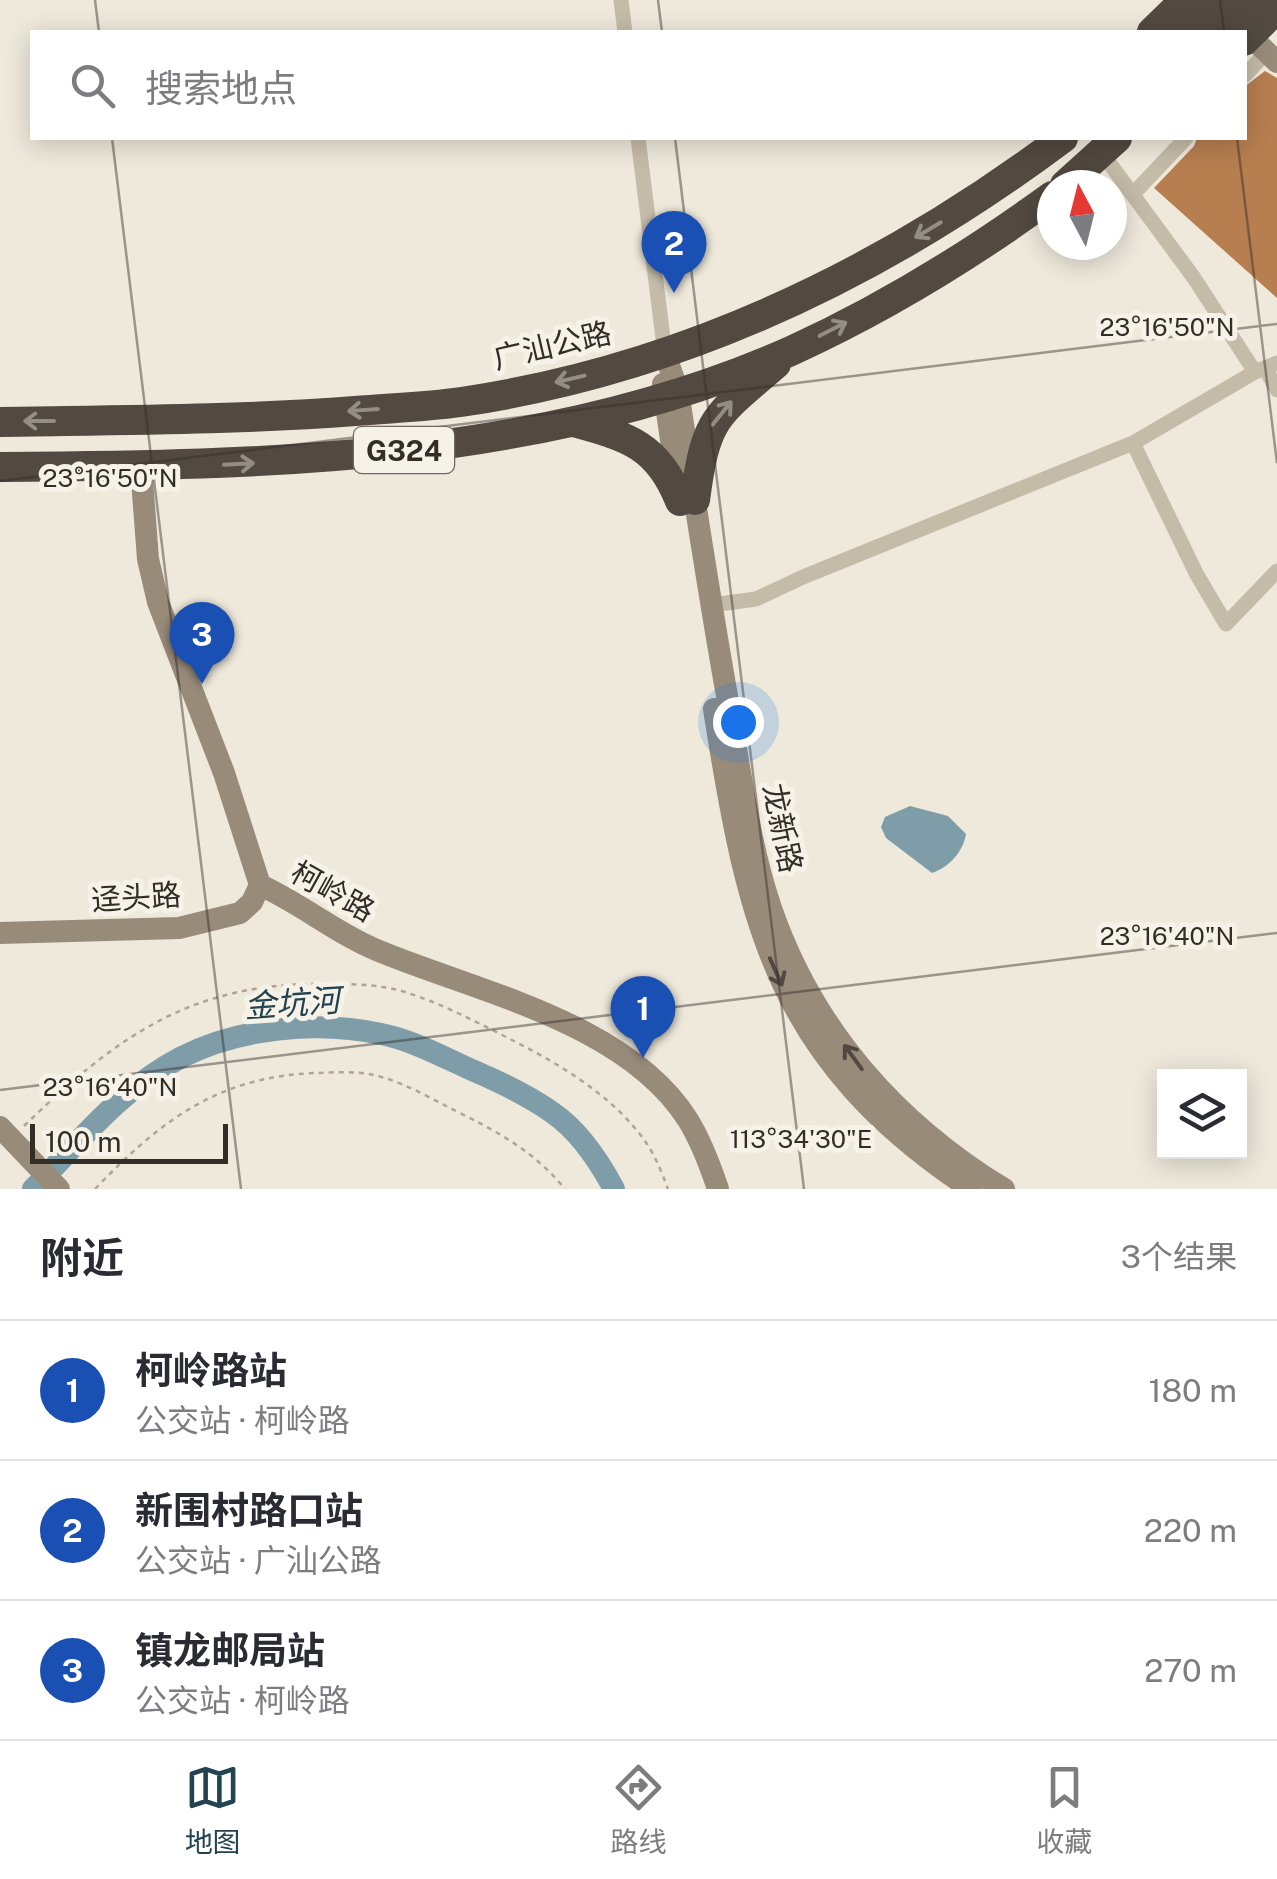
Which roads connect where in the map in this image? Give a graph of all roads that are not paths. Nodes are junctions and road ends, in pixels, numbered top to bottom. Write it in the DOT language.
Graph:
graph roads {
  1 [pos="621,0"];
  2 [pos="1185,0"];
  3 [pos="1214,0"];
  4 [pos="1250,0"];
  5 [pos="1277,8"];
  6 [pos="625,30"];
  7 [pos="1154,30"];
  8 [pos="1184,30"];
  9 [pos="1251,45"];
  10 [pos="638,140"];
  11 [pos="1045,140"];
  12 [pos="1061,140"];
  13 [pos="1184,140"];
  14 [pos="1116,142"];
  15 [pos="1083,170"];
  16 [pos="1009,175"];
  17 [pos="1134,193"];
  18 [pos="1037,206"];
  19 [pos="852,274"];
  20 [pos="870,310"];
  21 [pos="790,351"];
  22 [pos="665,354"];
  23 [pos="1266,368"];
  24 [pos="1277,390"];
  25 [pos="670,394"];
  26 [pos="460,402"];
  27 [pos="572,421"];
  28 [pos="0,422"];
  29 [pos="464,441"];
  30 [pos="1133,443"];
  31 [pos="0,467"];
  32 [pos="142,467"];
  33 [pos="688,500"];
  34 [pos="1277,572"];
  35 [pos="712,605"];
  36 [pos="260,885"];
  37 [pos="0,933"];
  38 [pos="6,1132"];
  39 [pos="59,1189"];
  40 [pos="718,1189"];
  41 [pos="970,1189"];
  42 [pos="1004,1189"];
  1 -- 6 [label="street"];
  2 -- 7 [label="highway"];
  3 -- 8 [label="highway"];
  4 -- 9 [label="highway"];
  5 -- 9 [label="highway"];
  10 -- 22 [label="street"];
  11 -- 16 [label="highway"];
  12 -- 16 [label="highway, 广汕公路 / G324"];
  13 -- 17 [label="street"];
  14 -- 15 [label="highway"];
  14 -- 17 [label="street"];
  16 -- 19 [label="highway, 广汕公路 / G324, one-way"];
  17 -- 23 [label="street"];
  18 -- 20 [label="highway, G324"];
  19 -- 20 [label="highway"];
  19 -- 22 [label="highway, 广汕公路 / G324"];
  21 -- 20 [label="highway, G324, one-way"];
  21 -- 25 [label="highway, G324"];
  33 -- 21 [label="highway, one-way"];
  22 -- 25 [label="street, 龙新路"];
  22 -- 26 [label="highway, 广汕公路 / G324, one-way"];
  23 -- 24 [label="street"];
  23 -- 30 [label="street"];
  25 -- 27 [label="highway, G324"];
  25 -- 33 [label="street, 龙新路"];
  26 -- 28 [label="highway, 广汕公路 / G324, one-way"];
  26 -- 29 [label="highway"];
  27 -- 29 [label="highway, G324"];
  27 -- 33 [label="highway"];
  32 -- 29 [label="highway, G324, one-way"];
  30 -- 34 [label="street"];
  30 -- 35 [label="street"];
  31 -- 32 [label="highway, G324"];
  32 -- 36 [label="street, 柯岭路"];
  33 -- 35 [label="street, 龙新路"];
  33 -- 41 [label="street, 龙新路, one-way"];
  42 -- 35 [label="street, 龙新路, one-way"];
  36 -- 37 [label="street, 迳头路"];
  36 -- 40 [label="street, 柯岭路"];
  38 -- 39 [label="street"];
}
